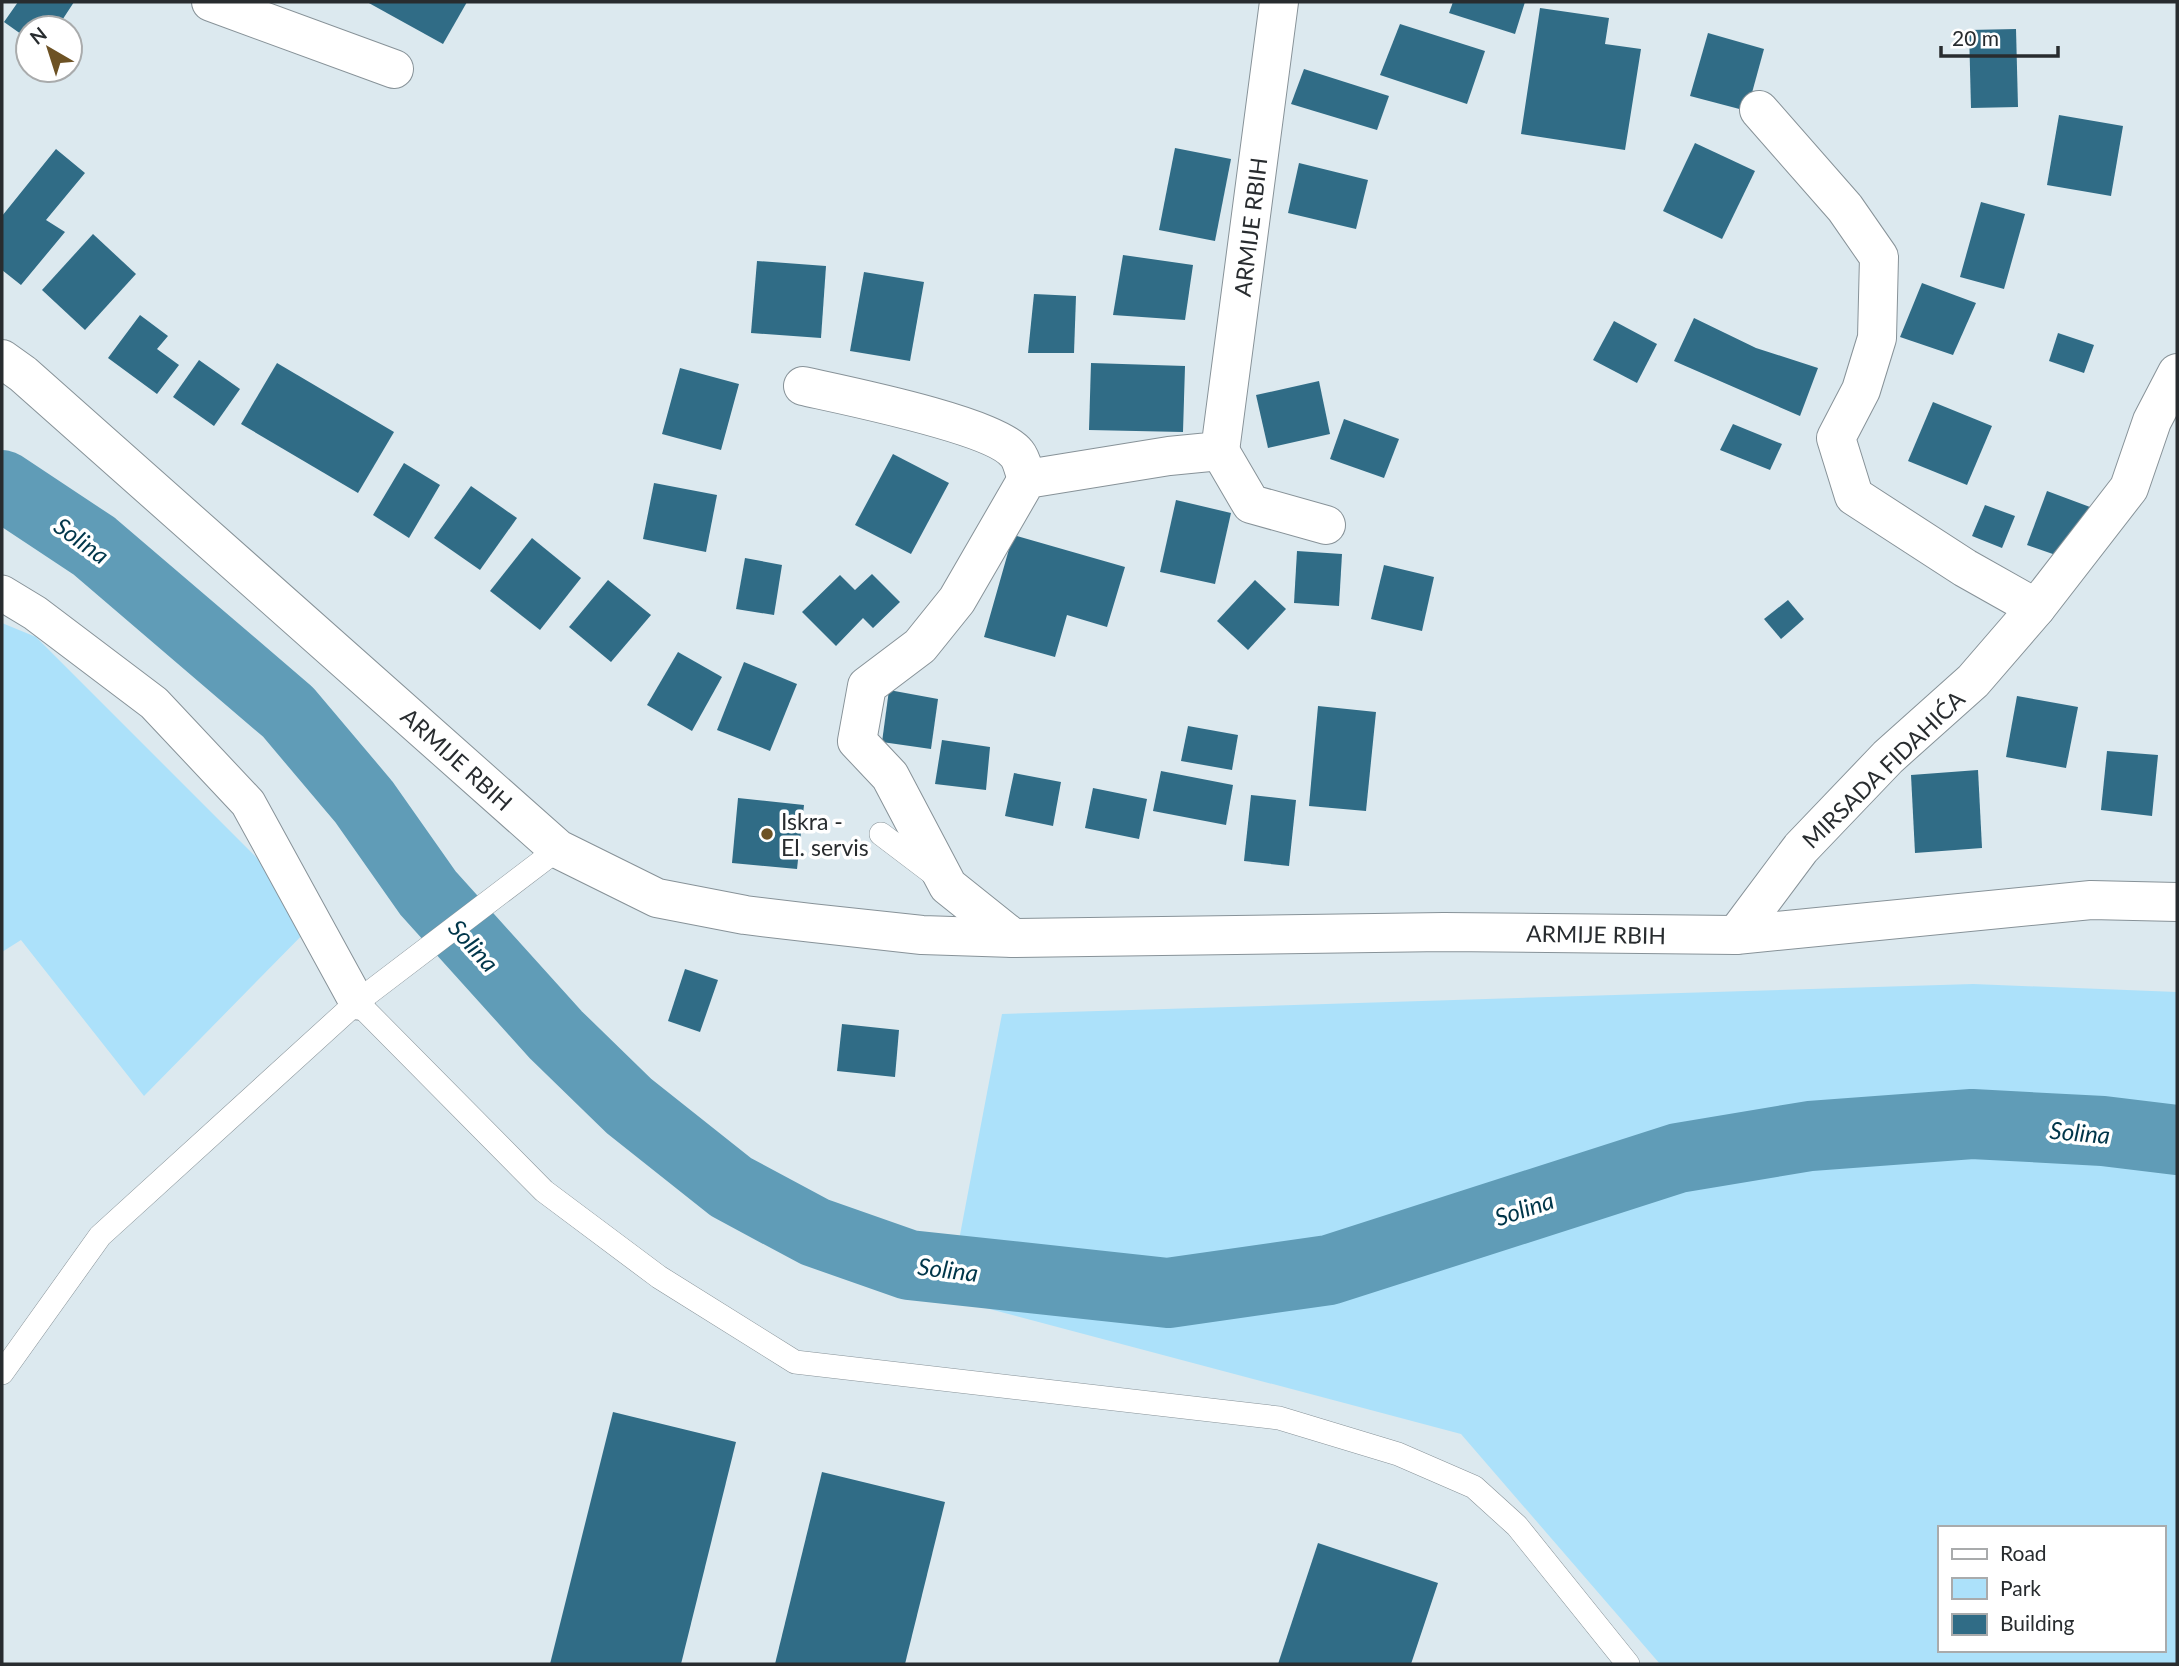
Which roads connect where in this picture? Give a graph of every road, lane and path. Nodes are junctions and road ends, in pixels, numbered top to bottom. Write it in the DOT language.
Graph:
graph roads {
  1 [pos="211,2"];
  2 [pos="1279,2"];
  3 [pos="394,69"];
  4 [pos="1759,110"];
  5 [pos="2,359"];
  6 [pos="2177,373"];
  7 [pos="803,386"];
  8 [pos="1220,451"];
  9 [pos="1027,479"];
  10 [pos="1326,525"];
  11 [pos="2,593"];
  12 [pos="2036,608"];
  13 [pos="881,834"];
  14 [pos="558,849"];
  15 [pos="948,886"];
  16 [pos="2177,902"];
  17 [pos="1736,936"];
  18 [pos="1013,938"];
  19 [pos="357,1002"];
  20 [pos="2,1373"];
  21 [pos="1628,1664"];
  1 -- 3 [label="street"];
  2 -- 8 [label="street, ARMIJE RBIH"];
  4 -- 12 [label="street"];
  5 -- 14 [label="street, ARMIJE RBIH"];
  6 -- 12 [label="street, MIRSADA FIDAHIĆA"];
  7 -- 9 [label="street"];
  8 -- 9 [label="street"];
  8 -- 10 [label="street"];
  9 -- 15 [label="street"];
  11 -- 19 [label="street"];
  12 -- 17 [label="street, MIRSADA FIDAHIĆA"];
  13 -- 15 [label="lane"];
  14 -- 18 [label="street, ARMIJE RBIH"];
  14 -- 19 [label="lane"];
  15 -- 18 [label="street"];
  16 -- 17 [label="street, ARMIJE RBIH"];
  17 -- 18 [label="street, ARMIJE RBIH"];
  19 -- 20 [label="lane"];
  19 -- 21 [label="lane"];
}
